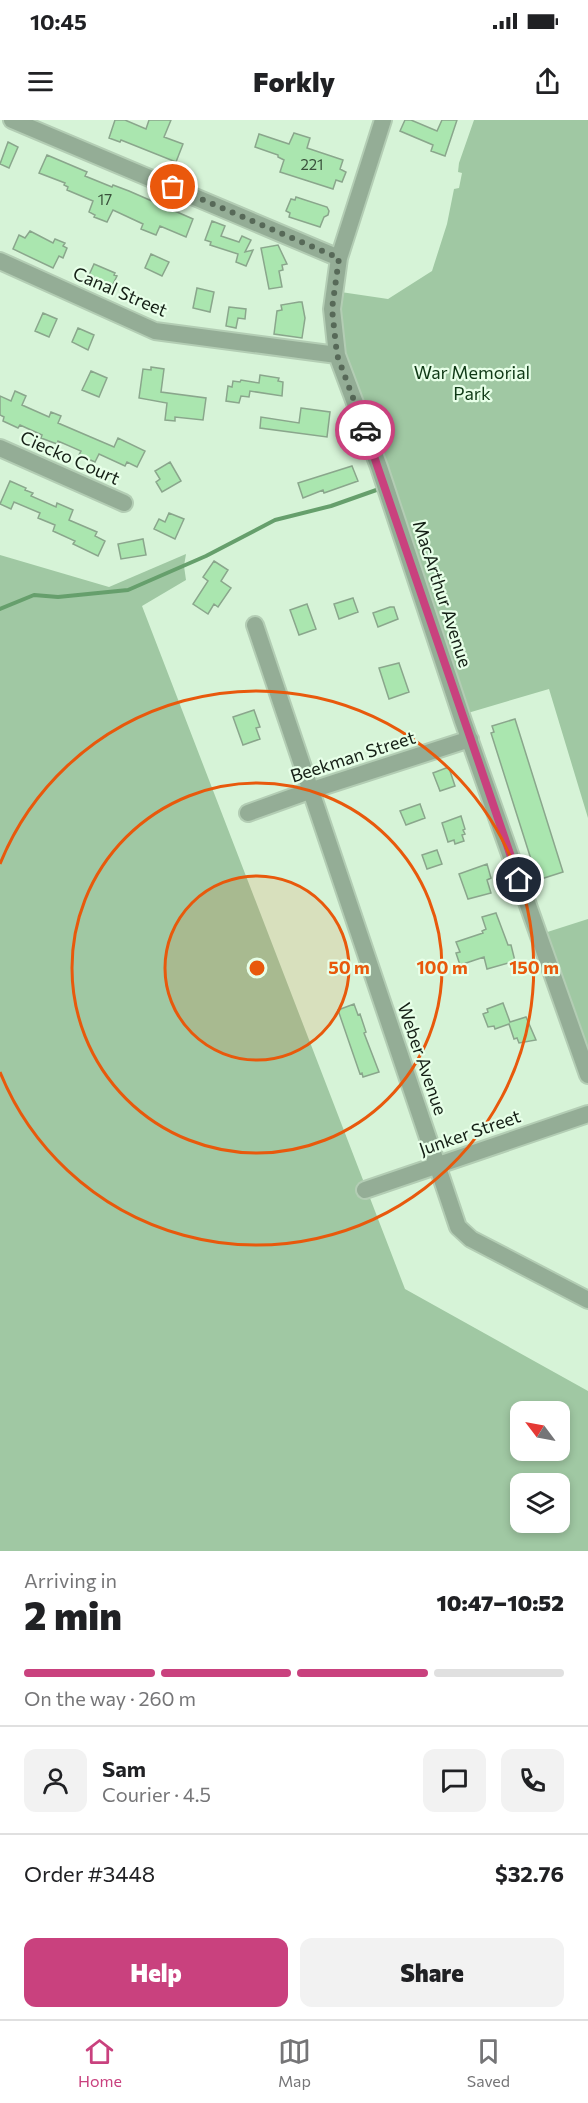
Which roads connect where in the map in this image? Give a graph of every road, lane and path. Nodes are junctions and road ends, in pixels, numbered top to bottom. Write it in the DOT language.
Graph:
graph roads {
  1 [pos="12,120"];
  2 [pos="383,120"];
  3 [pos="339,258"];
  4 [pos="0,261"];
  5 [pos="337,355"];
  6 [pos="0,448"];
  7 [pos="124,503"];
  8 [pos="255,625"];
  9 [pos="470,739"];
  10 [pos="312,790"];
  11 [pos="248,813"];
  12 [pos="588,1075"];
  13 [pos="588,1114"];
  14 [pos="437,1164"];
  15 [pos="365,1190"];
  16 [pos="588,1300"];
  1 -- 3 [label="street"];
  2 -- 3 [label="street, MacArthur Avenue"];
  3 -- 5 [label="street, MacArthur Avenue"];
  4 -- 5 [label="street, Canal Street"];
  5 -- 9 [label="street, MacArthur Avenue"];
  6 -- 7 [label="street, Ciecko Court"];
  8 -- 10 [label="street, Weber Avenue"];
  9 -- 10 [label="street, Beekman Street"];
  9 -- 12 [label="street, MacArthur Avenue"];
  10 -- 11 [label="street, Beekman Street"];
  10 -- 14 [label="street, Weber Avenue"];
  13 -- 14 [label="street, Junker Street"];
  14 -- 15 [label="street, Junker Street"];
  14 -- 16 [label="street, Weber Avenue"];
}
